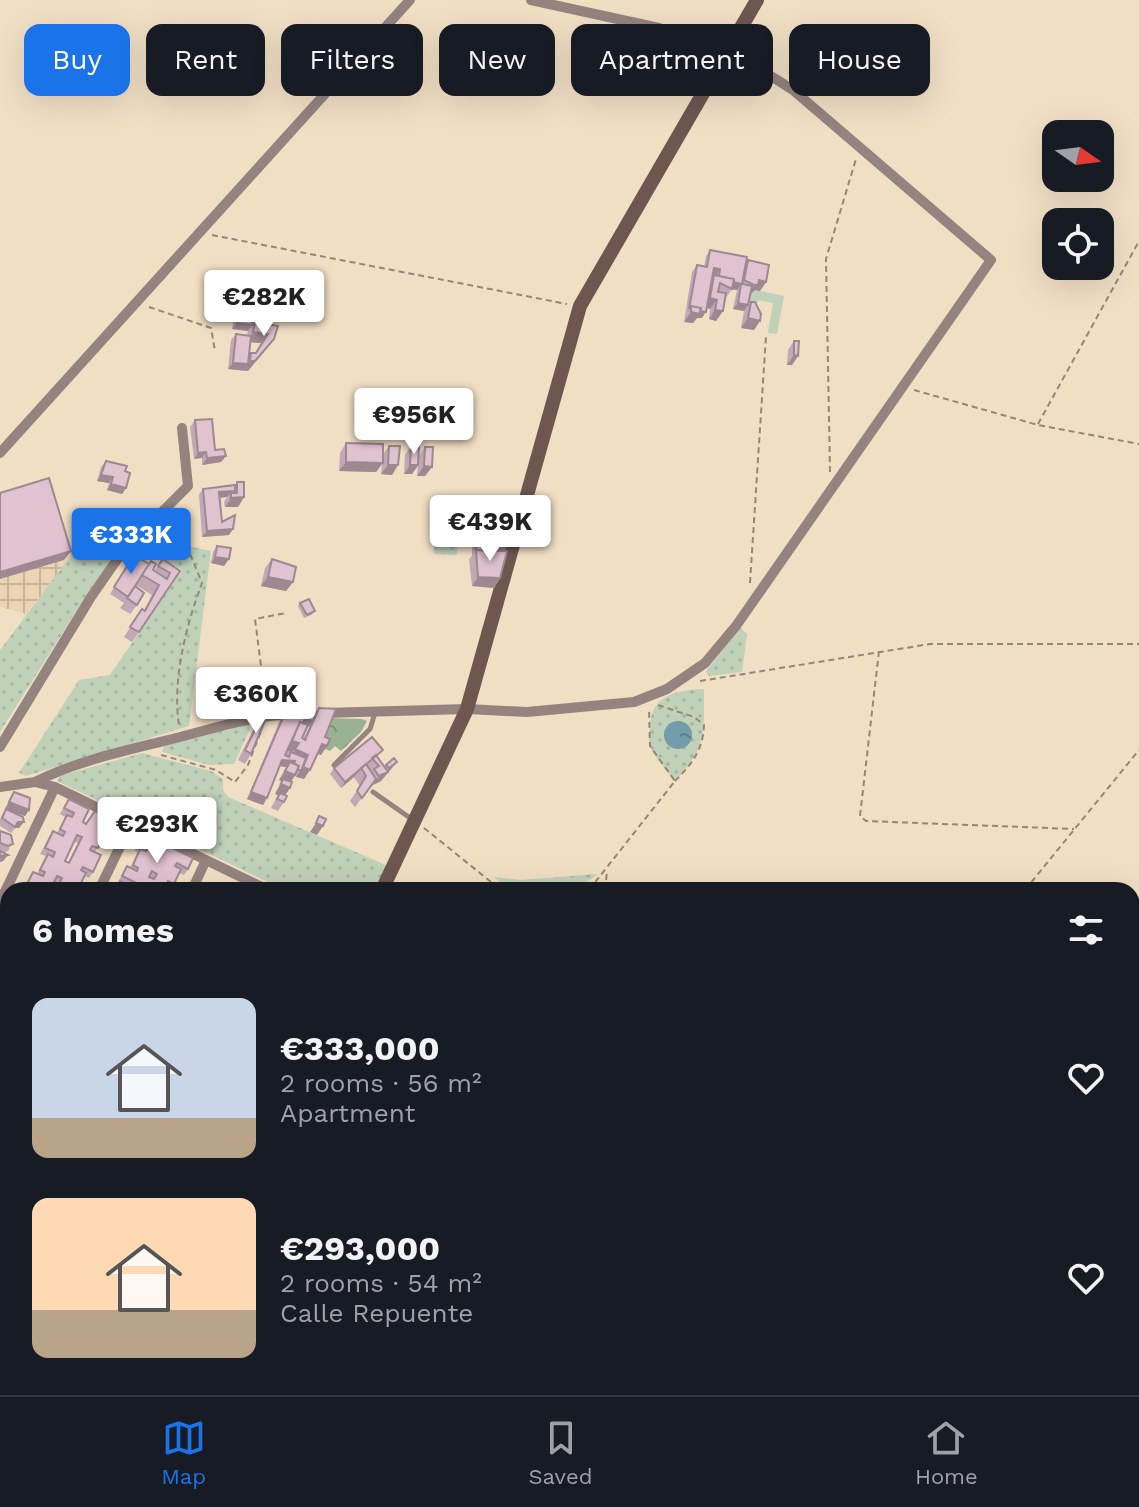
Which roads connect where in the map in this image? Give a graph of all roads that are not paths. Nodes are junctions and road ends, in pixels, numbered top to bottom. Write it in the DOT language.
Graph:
graph roads {
  1 [pos="410,0"];
  2 [pos="531,0"];
  3 [pos="757,0"];
  4 [pos="641,24"];
  5 [pos="743,24"];
  6 [pos="773,77"];
  7 [pos="701,96"];
  8 [pos="182,428"];
  9 [pos="0,453"];
  10 [pos="107,514"];
  11 [pos="138,537"];
  12 [pos="467,709"];
  13 [pos="375,712"];
  14 [pos="0,747"];
  15 [pos="334,765"];
  16 [pos="35,782"];
  17 [pos="0,787"];
  18 [pos="55,787"];
  19 [pos="373,792"];
  20 [pos="414,820"];
  21 [pos="131,824"];
  22 [pos="206,860"];
  23 [pos="10,882"];
  24 [pos="103,882"];
  25 [pos="196,882"];
  26 [pos="251,882"];
  27 [pos="386,882"];
  1 -- 9 [label="street"];
  2 -- 4 [label="street"];
  3 -- 5 [label="main road"];
  6 -- 12 [label="street"];
  7 -- 12 [label="main road"];
  8 -- 11 [label="street"];
  10 -- 11 [label="lane"];
  11 -- 14 [label="street"];
  12 -- 13 [label="street"];
  12 -- 20 [label="main road"];
  13 -- 15 [label="lane"];
  13 -- 16 [label="street"];
  16 -- 17 [label="street"];
  16 -- 18 [label="street"];
  18 -- 21 [label="street"];
  18 -- 23 [label="street"];
  19 -- 20 [label="lane"];
  20 -- 27 [label="main road"];
  21 -- 22 [label="street"];
  21 -- 24 [label="street"];
  22 -- 25 [label="street"];
  22 -- 26 [label="street"];
}
